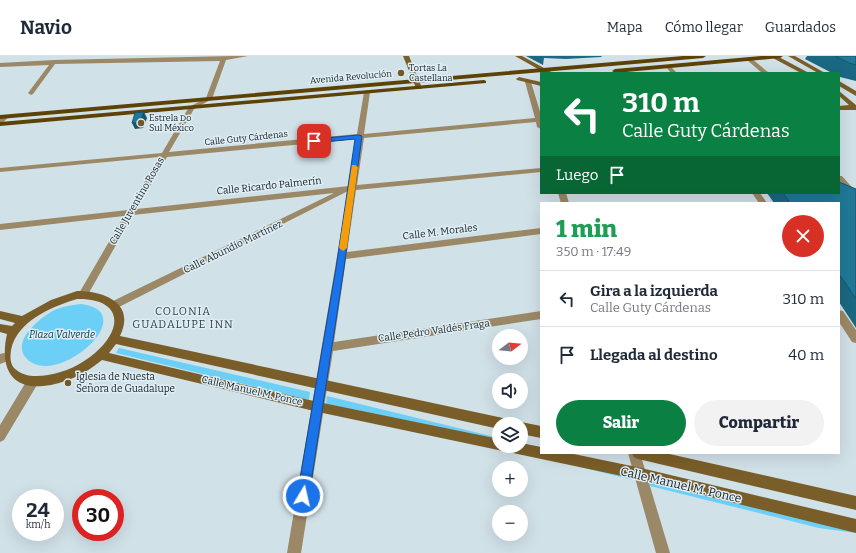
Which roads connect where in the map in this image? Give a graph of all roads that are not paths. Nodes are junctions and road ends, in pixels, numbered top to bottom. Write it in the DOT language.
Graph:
graph roads {
  1 [pos="41,56"];
  2 [pos="245,56"];
  3 [pos="406,56"];
  4 [pos="518,56"];
  5 [pos="703,56"];
  6 [pos="773,56"];
  7 [pos="780,56"];
  8 [pos="791,56"];
  9 [pos="657,58"];
  10 [pos="224,59"];
  11 [pos="749,59"];
  12 [pos="37,62"];
  13 [pos="54,62"];
  14 [pos="0,65"];
  15 [pos="669,67"];
  16 [pos="611,71"];
  17 [pos="540,72"];
  18 [pos="547,72"];
  19 [pos="673,72"];
  20 [pos="765,72"];
  21 [pos="804,72"];
  22 [pos="820,72"];
  23 [pos="540,77"];
  24 [pos="519,79"];
  25 [pos="416,80"];
  26 [pos="840,81"];
  27 [pos="528,82"];
  28 [pos="840,82"];
  29 [pos="540,84"];
  30 [pos="856,85"];
  31 [pos="419,88"];
  32 [pos="367,92"];
  33 [pos="31,93"];
  34 [pos="840,94"];
  35 [pos="856,94"];
  36 [pos="209,99"];
  37 [pos="856,107"];
  38 [pos="191,108"];
  39 [pos="840,108"];
  40 [pos="4,116"];
  41 [pos="540,122"];
  42 [pos="0,124"];
  43 [pos="359,136"];
  44 [pos="163,156"];
  45 [pos="0,170"];
  46 [pos="540,170"];
  47 [pos="840,179"];
  48 [pos="352,188"];
  49 [pos="840,193"];
  50 [pos="856,198"];
  51 [pos="129,213"];
  52 [pos="0,227"];
  53 [pos="540,231"];
  54 [pos="342,256"];
  55 [pos="83,295"];
  56 [pos="115,305"];
  57 [pos="0,315"];
  58 [pos="540,315"];
  59 [pos="840,315"];
  60 [pos="24,321"];
  61 [pos="0,328"];
  62 [pos="15,331"];
  63 [pos="113,339"];
  64 [pos="856,339"];
  65 [pos="328,347"];
  66 [pos="100,355"];
  67 [pos="2,358"];
  68 [pos="33,382"];
  69 [pos="322,385"];
  70 [pos="318,407"];
  71 [pos="492,422"];
  72 [pos="528,429"];
  73 [pos="540,432"];
  74 [pos="0,436"];
  75 [pos="492,444"];
  76 [pos="528,451"];
  77 [pos="540,453"];
  78 [pos="544,454"];
  79 [pos="634,454"];
  80 [pos="642,454"];
  81 [pos="641,474"];
  82 [pos="856,502"];
  83 [pos="856,526"];
  84 [pos="294,553"];
  85 [pos="663,553"];
  1 -- 12 [label="street"];
  2 -- 10 [label="street"];
  3 -- 25 [label="street"];
  4 -- 18 [label="street"];
  5 -- 9 [label="main road, Avenida Revolución"];
  6 -- 7 [label="main road"];
  6 -- 11 [label="main road"];
  6 -- 21 [label="street"];
  8 -- 22 [label="street"];
  9 -- 18 [label="main road, Avenida Revolución"];
  10 -- 13 [label="street"];
  10 -- 36 [label="street"];
  11 -- 15 [label="main road"];
  11 -- 20 [label="street"];
  12 -- 13 [label="street"];
  12 -- 14 [label="street"];
  13 -- 33 [label="street"];
  15 -- 16 [label="main road"];
  15 -- 19 [label="street"];
  17 -- 25 [label="main road, Avenida Revolución"];
  23 -- 24 [label="main road, Avenida Revolución"];
  24 -- 27 [label="street"];
  24 -- 31 [label="main road, Avenida Revolución"];
  25 -- 31 [label="street"];
  25 -- 36 [label="main road, Avenida Revolución"];
  26 -- 30 [label="street"];
  27 -- 29 [label="street"];
  27 -- 41 [label="street"];
  28 -- 35 [label="street"];
  31 -- 32 [label="main road, Avenida Revolución"];
  32 -- 38 [label="main road, Avenida Revolución"];
  32 -- 43 [label="street"];
  34 -- 37 [label="street"];
  36 -- 38 [label="street"];
  36 -- 40 [label="main road, Avenida Revolución"];
  37 -- 39 [label="street"];
  38 -- 42 [label="main road, Avenida Revolución"];
  38 -- 44 [label="street, Calle Juventino Rosas"];
  40 -- 42 [label="street"];
  41 -- 43 [label="street, Calle Guty Cárdenas"];
  43 -- 44 [label="street, Calle Guty Cárdenas"];
  43 -- 48 [label="street"];
  44 -- 45 [label="street, Calle Guty Cárdenas"];
  44 -- 51 [label="street, Calle Juventino Rosas"];
  46 -- 48 [label="street, Calle Ricardo Palmerín"];
  47 -- 50 [label="street"];
  48 -- 51 [label="street, Calle Ricardo Palmerín"];
  48 -- 54 [label="street"];
  48 -- 56 [label="street, Calle Abundio Martínez"];
  49 -- 50 [label="street"];
  51 -- 52 [label="street, Calle Ricardo Palmerín"];
  51 -- 55 [label="street, Calle Juventino Rosas"];
  53 -- 54 [label="street, Calle M. Morales"];
  54 -- 65 [label="street"];
  55 -- 56 [label="street"];
  55 -- 60 [label="street"];
  56 -- 63 [label="street"];
  57 -- 60 [label="street"];
  58 -- 65 [label="street, Calle Pedro Valdés Fraga"];
  59 -- 64 [label="street"];
  60 -- 62 [label="street"];
  61 -- 62 [label="street"];
  62 -- 67 [label="street"];
  63 -- 66 [label="street"];
  63 -- 69 [label="street, Calle Manuel M. Ponce"];
  65 -- 69 [label="street"];
  66 -- 68 [label="street"];
  66 -- 70 [label="street, Calle Manuel M. Ponce"];
  67 -- 68 [label="street"];
  68 -- 74 [label="street"];
  69 -- 70 [label="street"];
  69 -- 71 [label="street, Calle Manuel M. Ponce"];
  70 -- 75 [label="street, Calle Manuel M. Ponce"];
  70 -- 84 [label="street"];
  72 -- 73 [label="street"];
  76 -- 77 [label="street, Calle Manuel M. Ponce"];
  78 -- 81 [label="street, Calle Manuel M. Ponce"];
  79 -- 81 [label="street"];
  80 -- 82 [label="street, Calle Manuel M. Ponce"];
  81 -- 83 [label="street, Calle Manuel M. Ponce"];
  81 -- 85 [label="street"];
}
